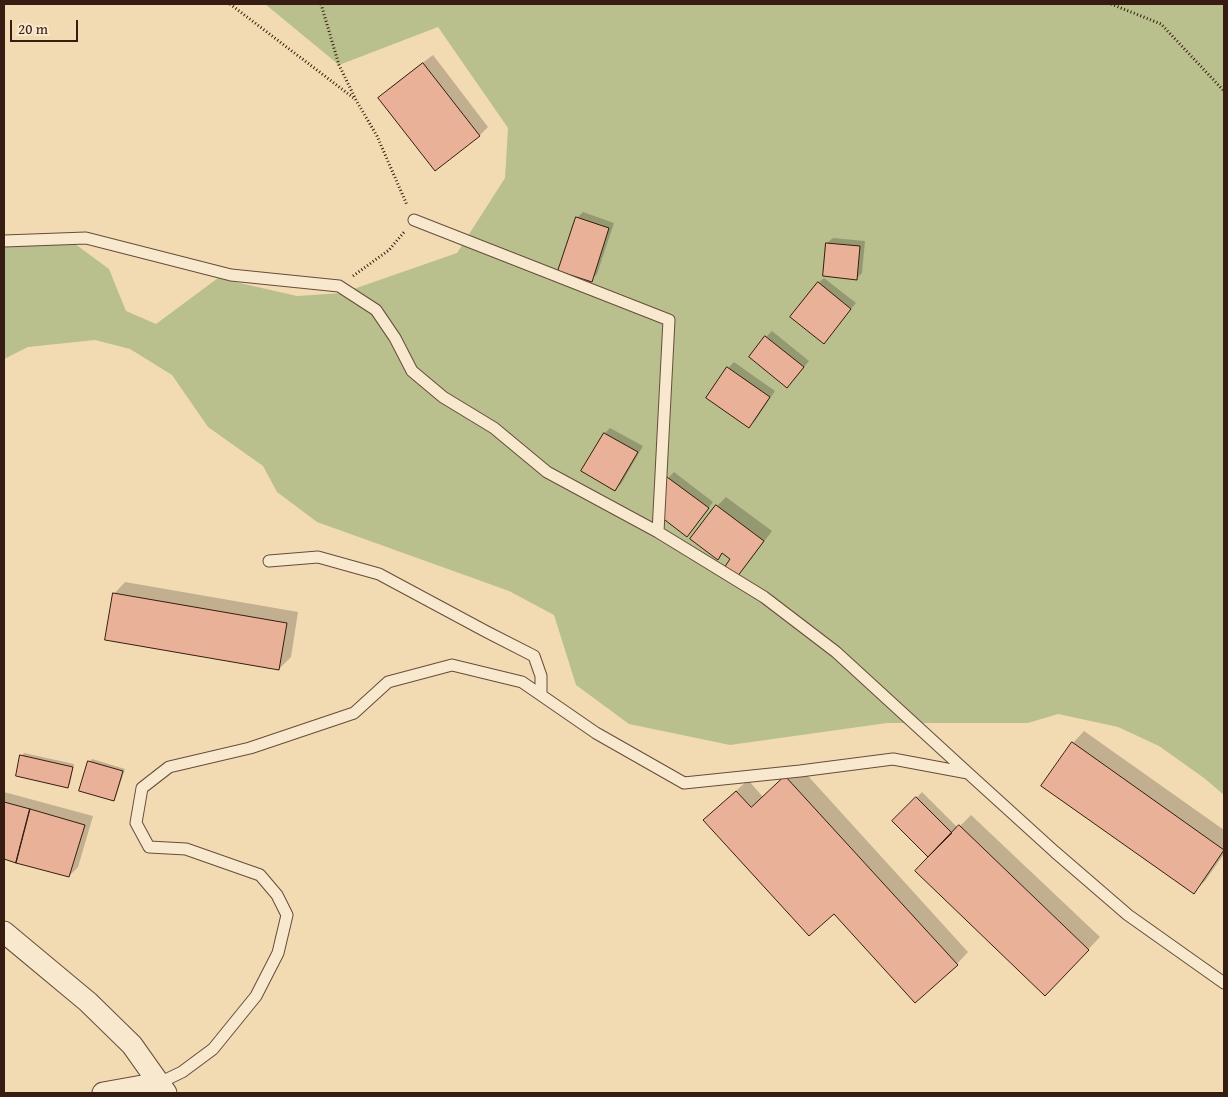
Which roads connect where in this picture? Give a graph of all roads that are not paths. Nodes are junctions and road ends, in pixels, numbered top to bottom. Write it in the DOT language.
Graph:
graph roads {
  1 [pos="414,220"];
  2 [pos="4,241"];
  3 [pos="658,532"];
  4 [pos="269,561"];
  5 [pos="540,695"];
  6 [pos="968,773"];
  7 [pos="4,932"];
  8 [pos="1224,983"];
  9 [pos="162,1088"];
  10 [pos="103,1093"];
  1 -- 3 [label="lane"];
  2 -- 3 [label="lane"];
  3 -- 6 [label="lane"];
  4 -- 5 [label="lane"];
  5 -- 6 [label="lane"];
  5 -- 9 [label="lane"];
  6 -- 8 [label="lane"];
  7 -- 9 [label="street"];
  9 -- 10 [label="street"];
}
